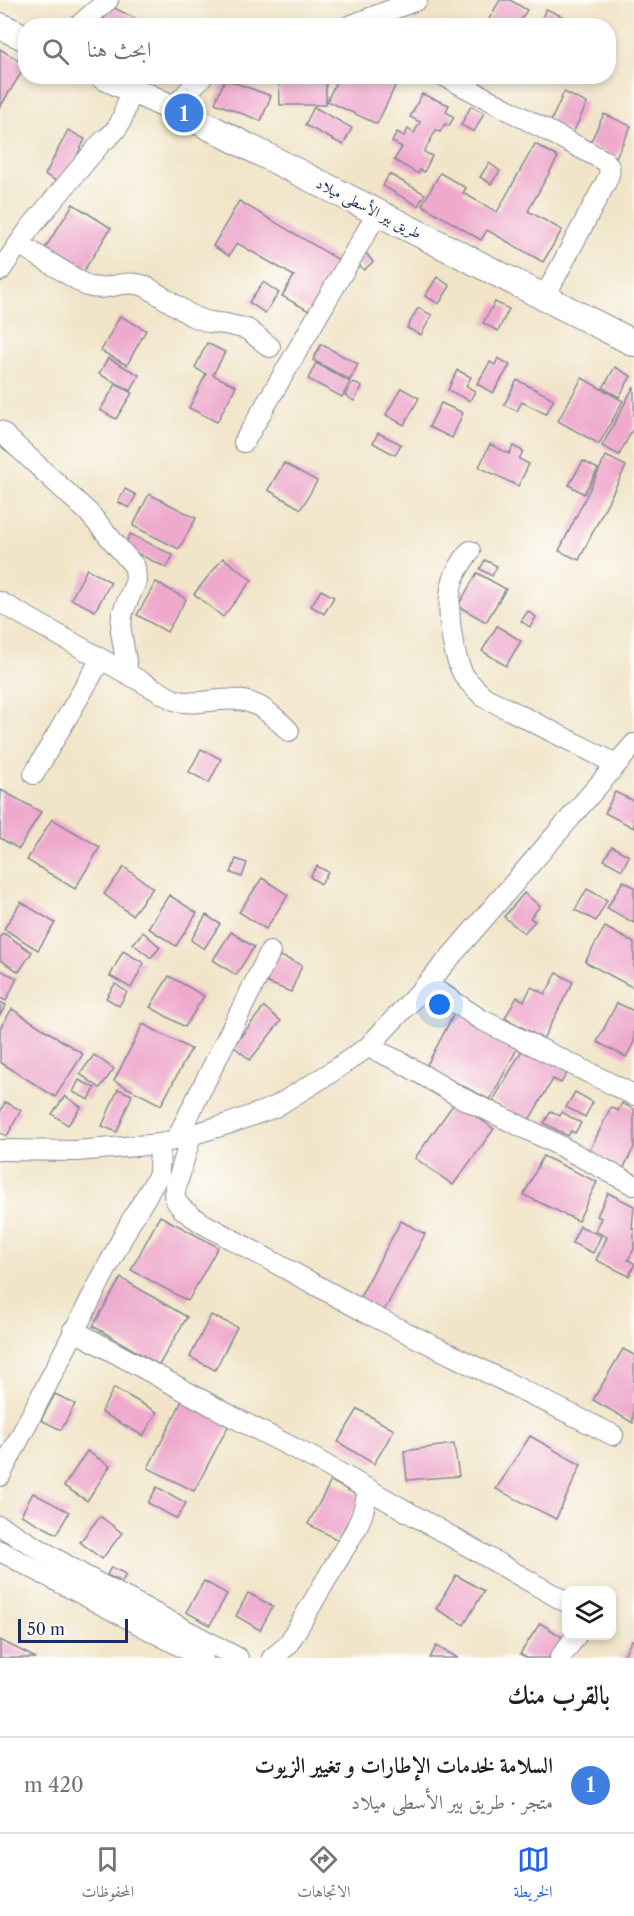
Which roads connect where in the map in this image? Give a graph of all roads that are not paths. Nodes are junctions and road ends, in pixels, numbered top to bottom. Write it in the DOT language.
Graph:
graph roads {
  1 [pos="108,0"];
  2 [pos="417,0"];
  3 [pos="87,18"];
  4 [pos="370,18"];
  5 [pos="0,26"];
  6 [pos="18,34"];
  7 [pos="119,84"];
  8 [pos="195,84"];
  9 [pos="459,84"];
  10 [pos="131,90"];
  11 [pos="176,110"];
  12 [pos="378,212"];
  13 [pos="19,244"];
  14 [pos="0,271"];
  15 [pos="544,298"];
  16 [pos="634,343"];
  17 [pos="270,347"];
  18 [pos="0,431"];
  19 [pos="244,442"];
  20 [pos="470,550"];
  21 [pos="0,602"];
  22 [pos="101,659"];
  23 [pos="128,674"];
  24 [pos="289,731"];
  25 [pos="634,744"];
  26 [pos="616,764"];
  27 [pos="34,774"];
  28 [pos="270,952"];
  29 [pos="427,984"];
  30 [pos="368,1047"];
  31 [pos="634,1095"];
  32 [pos="176,1140"];
  33 [pos="0,1150"];
  34 [pos="634,1185"];
  35 [pos="73,1330"];
  36 [pos="613,1436"];
  37 [pos="0,1476"];
  38 [pos="369,1490"];
  39 [pos="0,1526"];
  40 [pos="0,1551"];
  41 [pos="562,1599"];
  42 [pos="573,1640"];
  43 [pos="203,1658"];
  44 [pos="238,1658"];
  45 [pos="272,1658"];
  46 [pos="560,1658"];
  1 -- 3 [label="street"];
  2 -- 4 [label="street"];
  5 -- 6 [label="main road"];
  7 -- 10 [label="main road, طريق بير الأسطى ميلاد"];
  8 -- 11 [label="street"];
  9 -- 15 [label="street"];
  10 -- 11 [label="main road, طريق بير الأسطى ميلاد"];
  10 -- 13 [label="street"];
  11 -- 12 [label="main road, طريق بير الأسطى ميلاد"];
  12 -- 15 [label="main road, طريق بير الأسطى ميلاد"];
  12 -- 19 [label="street"];
  13 -- 14 [label="street"];
  13 -- 17 [label="street"];
  15 -- 16 [label="main road, طريق بير الأسطى ميلاد"];
  18 -- 23 [label="street"];
  20 -- 26 [label="street"];
  21 -- 22 [label="street"];
  22 -- 23 [label="street"];
  22 -- 27 [label="street"];
  23 -- 24 [label="street"];
  25 -- 26 [label="street"];
  26 -- 29 [label="street"];
  28 -- 32 [label="street"];
  29 -- 30 [label="street"];
  29 -- 31 [label="street"];
  30 -- 32 [label="street"];
  30 -- 34 [label="street"];
  32 -- 33 [label="street"];
  32 -- 35 [label="street"];
  32 -- 36 [label="street"];
  35 -- 37 [label="street"];
  35 -- 38 [label="street"];
  38 -- 41 [label="street"];
  38 -- 45 [label="street"];
  39 -- 44 [label="street"];
  40 -- 43 [label="street"];
  42 -- 46 [label="street"];
}
